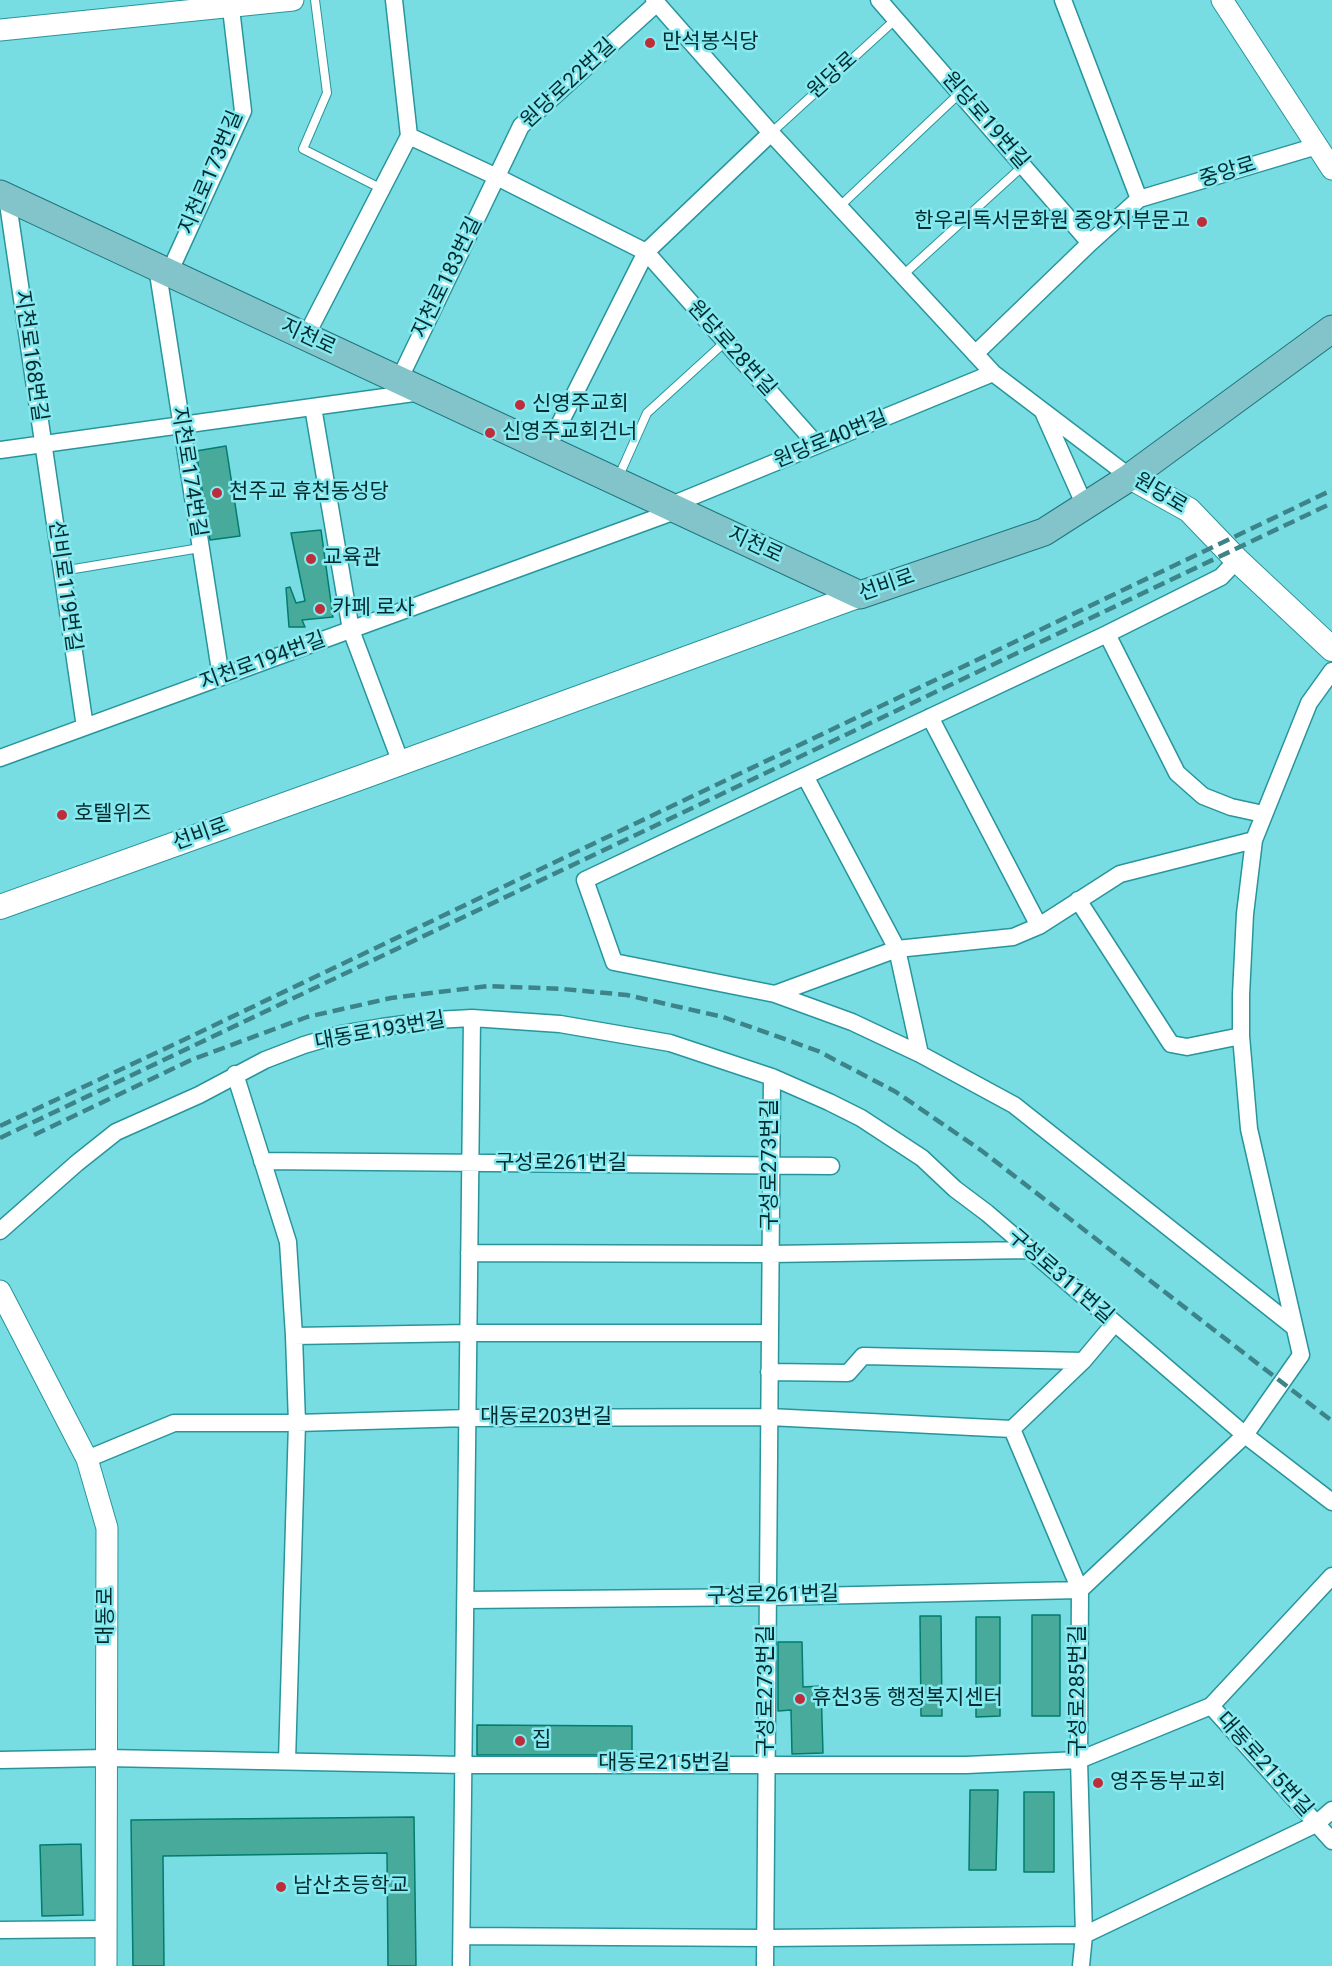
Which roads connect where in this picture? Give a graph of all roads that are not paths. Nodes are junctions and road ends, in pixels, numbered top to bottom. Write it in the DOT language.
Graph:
graph roads {
  1 [pos="293,0"];
  2 [pos="315,0"];
  3 [pos="394,0"];
  4 [pos="879,0"];
  5 [pos="1063,0"];
  6 [pos="1222,0"];
  7 [pos="655,2"];
  8 [pos="230,3"];
  9 [pos="896,19"];
  10 [pos="0,30"];
  11 [pos="960,93"];
  12 [pos="771,133"];
  13 [pos="409,136"];
  14 [pos="1317,146"];
  15 [pos="1023,166"];
  16 [pos="1332,169"];
  17 [pos="497,177"];
  18 [pos="382,189"];
  19 [pos="3,196"];
  20 [pos="1139,199"];
  21 [pos="839,207"];
  22 [pos="1090,243"];
  23 [pos="646,252"];
  24 [pos="163,270"];
  25 [pos="903,275"];
  26 [pos="1332,330"];
  27 [pos="306,336"];
  28 [pos="725,342"];
  29 [pos="975,354"];
  30 [pos="993,373"];
  31 [pos="399,380"];
  32 [pos="425,392"];
  33 [pos="313,407"];
  34 [pos="1042,410"];
  35 [pos="181,426"];
  36 [pos="43,444"];
  37 [pos="817,445"];
  38 [pos="547,449"];
  39 [pos="0,450"];
  40 [pos="1130,477"];
  41 [pos="617,482"];
  42 [pos="1085,506"];
  43 [pos="673,508"];
  44 [pos="200,548"];
  45 [pos="1237,560"];
  46 [pos="62,571"];
  47 [pos="860,595"];
  48 [pos="351,630"];
  49 [pos="1107,634"];
  50 [pos="1332,649"];
  51 [pos="1332,671"];
  52 [pos="221,677"];
  53 [pos="930,717"];
  54 [pos="85,727"];
  55 [pos="0,758"];
  56 [pos="401,763"];
  57 [pos="805,776"];
  58 [pos="1263,814"];
  59 [pos="1254,840"];
  60 [pos="1078,900"];
  61 [pos="0,906"];
  62 [pos="1039,926"];
  63 [pos="897,949"];
  64 [pos="775,994"];
  65 [pos="472,1018"];
  66 [pos="1241,1036"];
  67 [pos="920,1053"];
  68 [pos="235,1074"];
  69 [pos="772,1077"];
  70 [pos="262,1161"];
  71 [pos="471,1163"];
  72 [pos="771,1165"];
  73 [pos="831,1166"];
  74 [pos="0,1231"];
  75 [pos="1029,1250"];
  76 [pos="470,1253"];
  77 [pos="770,1254"];
  78 [pos="0,1291"];
  79 [pos="1114,1324"];
  80 [pos="1294,1327"];
  81 [pos="469,1333"];
  82 [pos="770,1333"];
  83 [pos="294,1336"];
  84 [pos="1083,1361"];
  85 [pos="770,1372"];
  86 [pos="769,1417"];
  87 [pos="468,1418"];
  88 [pos="297,1423"];
  89 [pos="1012,1429"];
  90 [pos="1245,1435"];
  91 [pos="87,1459"];
  92 [pos="1332,1502"];
  93 [pos="1332,1576"];
  94 [pos="1080,1590"];
  95 [pos="768,1597"];
  96 [pos="466,1599"];
  97 [pos="1211,1706"];
  98 [pos="106,1758"];
  99 [pos="0,1760"];
  100 [pos="1078,1760"];
  101 [pos="287,1761"];
  102 [pos="766,1763"];
  103 [pos="464,1765"];
  104 [pos="1332,1810"];
  105 [pos="1316,1824"];
  106 [pos="1332,1840"];
  107 [pos="106,1929"];
  108 [pos="0,1930"];
  109 [pos="1084,1935"];
  110 [pos="462,1936"];
  111 [pos="765,1938"];
  112 [pos="106,1966"];
  113 [pos="461,1966"];
  114 [pos="765,1966"];
  115 [pos="1081,1966"];
  1 -- 8 [label="street"];
  2 -- 18 [label="lane"];
  3 -- 13 [label="street"];
  4 -- 9 [label="street, 원당로19번길"];
  5 -- 20 [label="street"];
  6 -- 14 [label="street"];
  7 -- 12 [label="street, 원당로"];
  7 -- 17 [label="street, 원당로22번길"];
  8 -- 10 [label="street"];
  8 -- 24 [label="street, 지천로173번길"];
  9 -- 11 [label="street, 원당로19번길"];
  9 -- 12 [label="lane, 원당로"];
  11 -- 15 [label="street, 원당로19번길"];
  11 -- 21 [label="lane"];
  12 -- 21 [label="street, 원당로"];
  12 -- 23 [label="street"];
  13 -- 17 [label="street, 원당로28번길"];
  13 -- 18 [label="street"];
  14 -- 16 [label="street"];
  14 -- 20 [label="street, 중앙로"];
  15 -- 22 [label="street, 원당로19번길"];
  15 -- 25 [label="lane"];
  17 -- 23 [label="street, 원당로28번길"];
  17 -- 31 [label="street, 지천로183번길"];
  18 -- 27 [label="street"];
  19 -- 24 [label="main road, 지천로"];
  19 -- 36 [label="street, 지천로168번길"];
  20 -- 22 [label="street"];
  21 -- 25 [label="street, 원당로"];
  22 -- 29 [label="street"];
  23 -- 28 [label="street, 원당로28번길"];
  23 -- 38 [label="street"];
  24 -- 27 [label="main road, 지천로"];
  24 -- 35 [label="street, 지천로174번길"];
  25 -- 29 [label="street, 원당로"];
  26 -- 40 [label="main road, 선비로"];
  27 -- 31 [label="main road, 지천로"];
  28 -- 37 [label="street, 원당로28번길"];
  28 -- 41 [label="lane"];
  29 -- 30 [label="street, 원당로"];
  30 -- 34 [label="street, 원당로"];
  30 -- 37 [label="street, 원당로40번길"];
  31 -- 32 [label="main road, 지천로"];
  32 -- 33 [label="street"];
  32 -- 38 [label="main road, 지천로"];
  33 -- 35 [label="street"];
  33 -- 48 [label="street"];
  34 -- 40 [label="street, 원당로"];
  34 -- 42 [label="street"];
  35 -- 36 [label="street"];
  35 -- 44 [label="street, 지천로174번길"];
  36 -- 39 [label="street"];
  36 -- 46 [label="street, 선비로119번길"];
  37 -- 43 [label="street, 원당로40번길"];
  38 -- 41 [label="main road, 지천로"];
  40 -- 42 [label="main road, 선비로"];
  40 -- 45 [label="main road, 원당로"];
  41 -- 43 [label="main road, 지천로"];
  42 -- 47 [label="main road, 선비로"];
  43 -- 47 [label="main road, 지천로"];
  43 -- 48 [label="street, 지천로194번길"];
  44 -- 46 [label="lane"];
  44 -- 52 [label="street, 지천로174번길"];
  45 -- 49 [label="street"];
  45 -- 50 [label="main road, 원당로"];
  46 -- 54 [label="street, 선비로119번길"];
  47 -- 56 [label="main road, 선비로"];
  48 -- 52 [label="street, 지천로194번길"];
  48 -- 56 [label="street"];
  49 -- 53 [label="street"];
  49 -- 58 [label="street"];
  51 -- 58 [label="street"];
  52 -- 54 [label="street, 지천로194번길"];
  53 -- 57 [label="street"];
  53 -- 62 [label="street"];
  54 -- 55 [label="street, 지천로194번길"];
  56 -- 61 [label="main road, 선비로"];
  57 -- 63 [label="street"];
  57 -- 64 [label="street"];
  58 -- 59 [label="street"];
  59 -- 60 [label="street"];
  59 -- 66 [label="street"];
  60 -- 62 [label="street"];
  60 -- 66 [label="street"];
  62 -- 63 [label="street"];
  63 -- 64 [label="street"];
  63 -- 67 [label="street"];
  64 -- 67 [label="street"];
  65 -- 68 [label="street, 대동로193번길"];
  65 -- 69 [label="street, 대동로193번길"];
  65 -- 71 [label="street, 구성로261번길"];
  66 -- 80 [label="street"];
  67 -- 80 [label="street"];
  68 -- 70 [label="street"];
  68 -- 74 [label="street, 대동로193번길"];
  69 -- 72 [label="street, 구성로273번길"];
  69 -- 75 [label="street, 구성로311번길"];
  70 -- 71 [label="street, 구성로261번길"];
  70 -- 83 [label="street"];
  71 -- 72 [label="street, 구성로261번길"];
  71 -- 76 [label="street, 구성로261번길"];
  72 -- 73 [label="street, 구성로261번길"];
  72 -- 77 [label="street, 구성로273번길"];
  75 -- 77 [label="street, 구성로273번길"];
  75 -- 79 [label="street, 구성로311번길"];
  76 -- 77 [label="street"];
  76 -- 81 [label="street, 구성로261번길"];
  77 -- 82 [label="street, 구성로273번길"];
  78 -- 91 [label="street, 대동로"];
  79 -- 84 [label="street"];
  79 -- 90 [label="street, 구성로311번길"];
  80 -- 90 [label="street"];
  81 -- 82 [label="street"];
  81 -- 83 [label="street"];
  81 -- 87 [label="street, 구성로261번길"];
  82 -- 85 [label="street, 구성로273번길"];
  83 -- 88 [label="street"];
  84 -- 85 [label="street"];
  84 -- 89 [label="street"];
  85 -- 86 [label="street, 구성로273번길"];
  86 -- 87 [label="street, 대동로203번길"];
  86 -- 89 [label="street, 대동로203번길"];
  86 -- 95 [label="street, 구성로273번길"];
  87 -- 88 [label="street, 대동로203번길"];
  87 -- 96 [label="street, 구성로261번길"];
  88 -- 91 [label="street, 대동로203번길"];
  88 -- 101 [label="street"];
  89 -- 94 [label="street, 구성로285번길"];
  90 -- 92 [label="street, 구성로311번길"];
  90 -- 94 [label="street"];
  91 -- 98 [label="street, 대동로"];
  93 -- 97 [label="street, 대동로215번길"];
  94 -- 95 [label="street, 구성로261번길"];
  94 -- 100 [label="street, 구성로285번길"];
  95 -- 96 [label="street, 구성로261번길"];
  95 -- 102 [label="street, 구성로273번길"];
  96 -- 103 [label="street, 구성로261번길"];
  97 -- 100 [label="street, 대동로215번길"];
  97 -- 105 [label="street, 대동로215번길"];
  98 -- 99 [label="street, 대동로215번길"];
  98 -- 101 [label="street, 대동로215번길"];
  98 -- 107 [label="street, 대동로"];
  100 -- 102 [label="street, 대동로215번길"];
  100 -- 109 [label="street, 구성로285번길"];
  101 -- 103 [label="street, 대동로215번길"];
  102 -- 103 [label="street, 대동로215번길"];
  102 -- 111 [label="street, 구성로273번길"];
  103 -- 110 [label="street, 구성로261번길"];
  104 -- 105 [label="street"];
  105 -- 106 [label="street, 대동로215번길"];
  105 -- 109 [label="street"];
  107 -- 108 [label="street"];
  107 -- 112 [label="street, 대동로"];
  109 -- 111 [label="street"];
  109 -- 115 [label="street, 구성로285번길"];
  110 -- 111 [label="street"];
  110 -- 113 [label="street, 구성로261번길"];
  111 -- 114 [label="street, 구성로273번길"];
}
